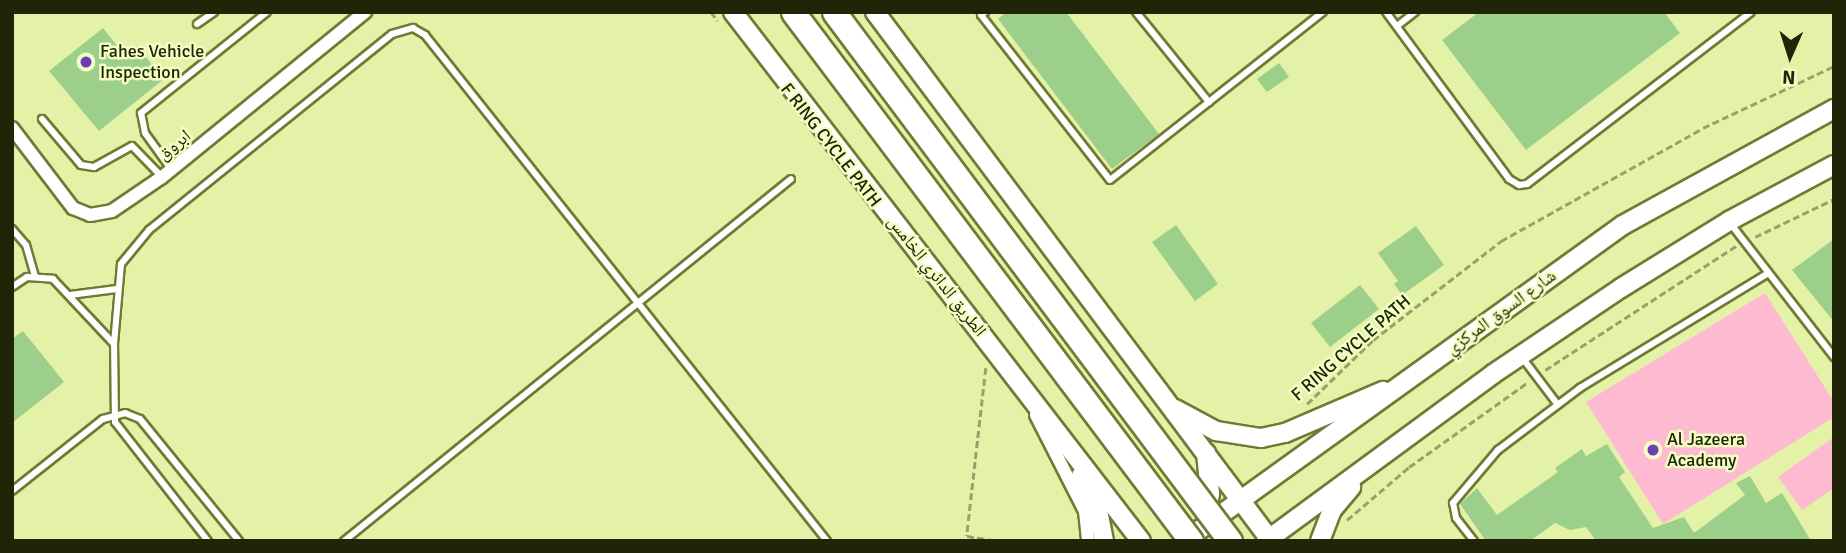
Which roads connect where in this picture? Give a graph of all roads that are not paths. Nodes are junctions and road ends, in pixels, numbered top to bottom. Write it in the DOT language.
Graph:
graph roads {
  1 [pos="214,12"];
  2 [pos="267,12"];
  3 [pos="365,12"];
  4 [pos="793,12"];
  5 [pos="834,12"];
  6 [pos="875,12"];
  7 [pos="985,12"];
  8 [pos="1136,12"];
  9 [pos="1323,12"];
  10 [pos="1386,12"];
  11 [pos="1415,12"];
  12 [pos="1751,12"];
  13 [pos="726,18"];
  14 [pos="197,24"];
  15 [pos="1397,26"];
  16 [pos="1209,102"];
  17 [pos="1834,109"];
  18 [pos="42,119"];
  19 [pos="12,128"];
  20 [pos="1834,165"];
  21 [pos="167,173"];
  22 [pos="791,179"];
  23 [pos="1728,221"];
  24 [pos="12,229"];
  25 [pos="1767,274"];
  26 [pos="35,276"];
  27 [pos="12,287"];
  28 [pos="117,289"];
  29 [pos="70,295"];
  30 [pos="638,303"];
  31 [pos="114,344"];
  32 [pos="1521,356"];
  33 [pos="1834,357"];
  34 [pos="1020,383"];
  35 [pos="1400,386"];
  36 [pos="1558,405"];
  37 [pos="1170,406"];
  38 [pos="114,414"];
  39 [pos="1064,438"];
  40 [pos="1206,453"];
  41 [pos="1369,466"];
  42 [pos="12,491"];
  43 [pos="1241,500"];
  44 [pos="1198,536"];
  45 [pos="1269,540"];
  46 [pos="208,541"];
  47 [pos="239,541"];
  48 [pos="344,541"];
  49 [pos="827,541"];
  50 [pos="1088,541"];
  51 [pos="1104,541"];
  52 [pos="1141,541"];
  53 [pos="1184,541"];
  54 [pos="1230,541"];
  55 [pos="1321,541"];
  56 [pos="1474,541"];
  1 -- 14 [label="lane"];
  2 -- 21 [label="lane"];
  3 -- 21 [label="street, ابروق"];
  4 -- 44 [label="highway, bridge"];
  5 -- 54 [label="highway, bridge"];
  6 -- 37 [label="main road"];
  7 -- 16 [label="lane"];
  8 -- 16 [label="lane"];
  9 -- 16 [label="lane"];
  10 -- 15 [label="lane"];
  11 -- 15 [label="lane"];
  12 -- 15 [label="lane"];
  13 -- 34 [label="main road, الطريق الدائري الخامس"];
  17 -- 35 [label="main road, شارع السوق المركزي"];
  18 -- 21 [label="lane"];
  19 -- 21 [label="street, ابروق"];
  20 -- 23 [label="main road"];
  22 -- 30 [label="lane"];
  23 -- 25 [label="lane"];
  23 -- 32 [label="main road"];
  24 -- 26 [label="lane"];
  25 -- 33 [label="lane"];
  25 -- 36 [label="lane"];
  26 -- 27 [label="lane"];
  26 -- 29 [label="lane"];
  28 -- 29 [label="lane"];
  28 -- 30 [label="lane"];
  28 -- 31 [label="lane"];
  29 -- 31 [label="lane"];
  30 -- 48 [label="lane"];
  30 -- 49 [label="lane"];
  31 -- 38 [label="lane"];
  32 -- 36 [label="lane"];
  32 -- 41 [label="main road"];
  34 -- 39 [label="main road, الطريق الدائري الخامس"];
  34 -- 50 [label="street"];
  35 -- 37 [label="main road"];
  35 -- 43 [label="main road, شارع السوق المركزي"];
  36 -- 56 [label="lane"];
  37 -- 40 [label="main road"];
  38 -- 42 [label="lane"];
  38 -- 46 [label="lane"];
  38 -- 47 [label="lane"];
  39 -- 51 [label="main road"];
  39 -- 52 [label="main road, الطريق الدائري الخامس"];
  40 -- 43 [label="main road"];
  40 -- 44 [label="main road"];
  41 -- 45 [label="main road"];
  41 -- 55 [label="main road"];
  43 -- 44 [label="main road, شارع السوق المركزي"];
  43 -- 45 [label="main road"];
  44 -- 53 [label="main road, شارع السوق المركزي"];
}
